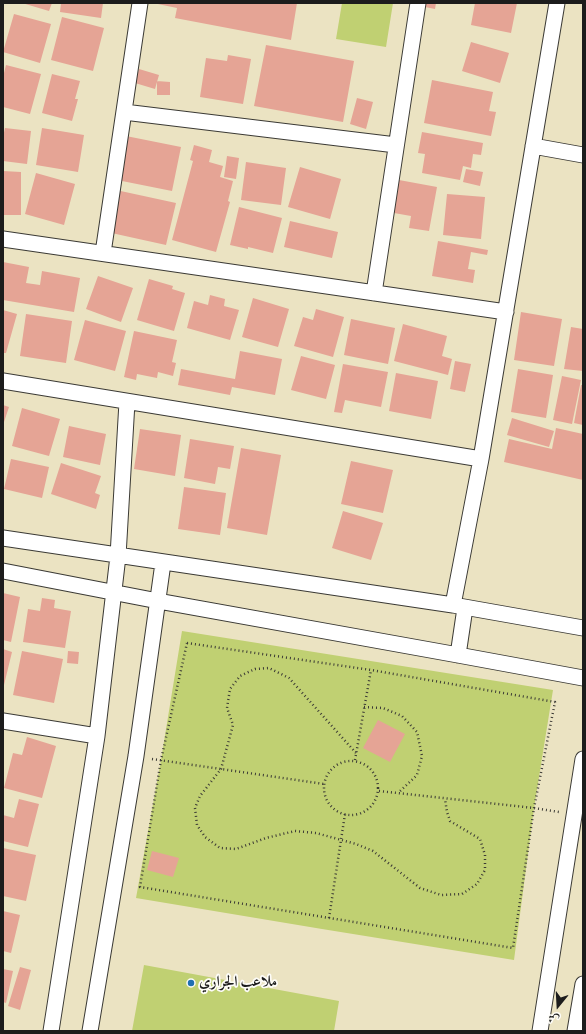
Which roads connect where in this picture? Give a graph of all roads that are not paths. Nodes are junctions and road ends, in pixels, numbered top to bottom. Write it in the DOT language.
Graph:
graph roads {
  1 [pos="140,3"];
  2 [pos="418,3"];
  3 [pos="557,3"];
  4 [pos="124,112"];
  5 [pos="396,146"];
  6 [pos="533,146"];
  7 [pos="583,155"];
  8 [pos="3,239"];
  9 [pos="103,253"];
  10 [pos="374,293"];
  11 [pos="506,312"];
  12 [pos="3,381"];
  13 [pos="127,402"];
  14 [pos="481,459"];
  15 [pos="3,538"];
  16 [pos="118,556"];
  17 [pos="163,562"];
  18 [pos="3,571"];
  19 [pos="114,592"];
  20 [pos="158,601"];
  21 [pos="459,607"];
  22 [pos="583,628"];
  23 [pos="458,655"];
  24 [pos="583,678"];
  25 [pos="3,722"];
  26 [pos="97,736"];
  27 [pos="583,759"];
  28 [pos="583,984"];
  29 [pos="51,1031"];
  30 [pos="90,1031"];
  31 [pos="540,1031"];
  32 [pos="575,1031"];
  1 -- 4 [label="street"];
  2 -- 5 [label="street"];
  3 -- 6 [label="street"];
  4 -- 5 [label="street"];
  4 -- 9 [label="street"];
  5 -- 10 [label="street"];
  6 -- 7 [label="street"];
  6 -- 11 [label="street"];
  8 -- 9 [label="street"];
  9 -- 10 [label="street"];
  10 -- 11 [label="street"];
  11 -- 14 [label="street"];
  12 -- 13 [label="street"];
  13 -- 14 [label="street"];
  13 -- 16 [label="street"];
  14 -- 21 [label="street"];
  15 -- 16 [label="street"];
  16 -- 17 [label="street"];
  16 -- 19 [label="street"];
  17 -- 20 [label="street"];
  17 -- 21 [label="street"];
  18 -- 19 [label="street"];
  19 -- 20 [label="street"];
  19 -- 26 [label="street"];
  20 -- 23 [label="street"];
  20 -- 30 [label="street"];
  21 -- 22 [label="street"];
  21 -- 23 [label="street"];
  23 -- 24 [label="street"];
  25 -- 26 [label="street"];
  26 -- 29 [label="street"];
  27 -- 31 [label="street"];
  28 -- 32 [label="street"];
}
